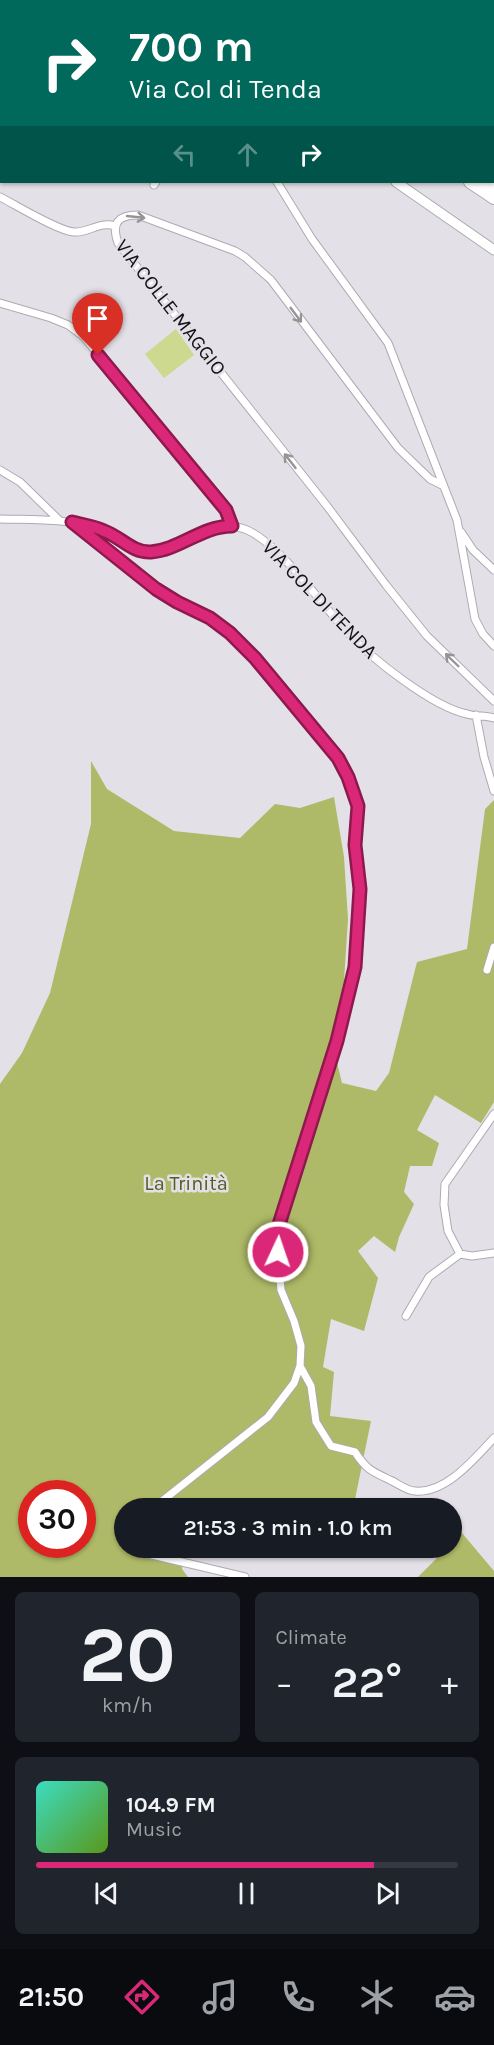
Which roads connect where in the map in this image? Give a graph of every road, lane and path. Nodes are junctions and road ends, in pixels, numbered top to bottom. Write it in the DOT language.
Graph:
graph roads {
  1 [pos="278,183"];
  2 [pos="397,183"];
  3 [pos="472,183"];
  4 [pos="0,197"];
  5 [pos="494,198"];
  6 [pos="115,226"];
  7 [pos="494,250"];
  8 [pos="0,303"];
  9 [pos="0,470"];
  10 [pos="442,485"];
  11 [pos="0,519"];
  12 [pos="59,520"];
  13 [pos="72,522"];
  14 [pos="232,526"];
  15 [pos="459,530"];
  16 [pos="494,570"];
  17 [pos="494,646"];
  18 [pos="494,701"];
  19 [pos="476,715"];
  20 [pos="494,718"];
  21 [pos="494,791"];
  22 [pos="494,947"];
  23 [pos="488,970"];
  24 [pos="494,1114"];
  25 [pos="494,1253"];
  26 [pos="460,1254"];
  27 [pos="406,1316"];
  28 [pos="300,1366"];
  29 [pos="494,1438"];
  30 [pos="166,1498"];
  31 [pos="165,1558"];
  32 [pos="245,1577"];
  1 -- 10 [label="street"];
  2 -- 7 [label="main road"];
  3 -- 5 [label="highway"];
  4 -- 6 [label="street"];
  6 -- 10 [label="street, VIA COLLE MAGGIO, one-way"];
  18 -- 6 [label="street, VIA COLLE MAGGIO, one-way"];
  8 -- 14 [label="street"];
  9 -- 12 [label="street"];
  10 -- 15 [label="street"];
  11 -- 12 [label="street"];
  12 -- 13 [label="street"];
  13 -- 14 [label="street"];
  13 -- 28 [label="street"];
  14 -- 19 [label="street, VIA COL DI TENDA"];
  15 -- 16 [label="street"];
  15 -- 17 [label="street"];
  19 -- 20 [label="street, VIA COL DI TENDA"];
  19 -- 21 [label="street"];
  22 -- 23 [label="street"];
  24 -- 26 [label="street"];
  25 -- 26 [label="street"];
  26 -- 27 [label="street"];
  28 -- 29 [label="street"];
  28 -- 30 [label="street"];
  31 -- 32 [label="street"];
}
